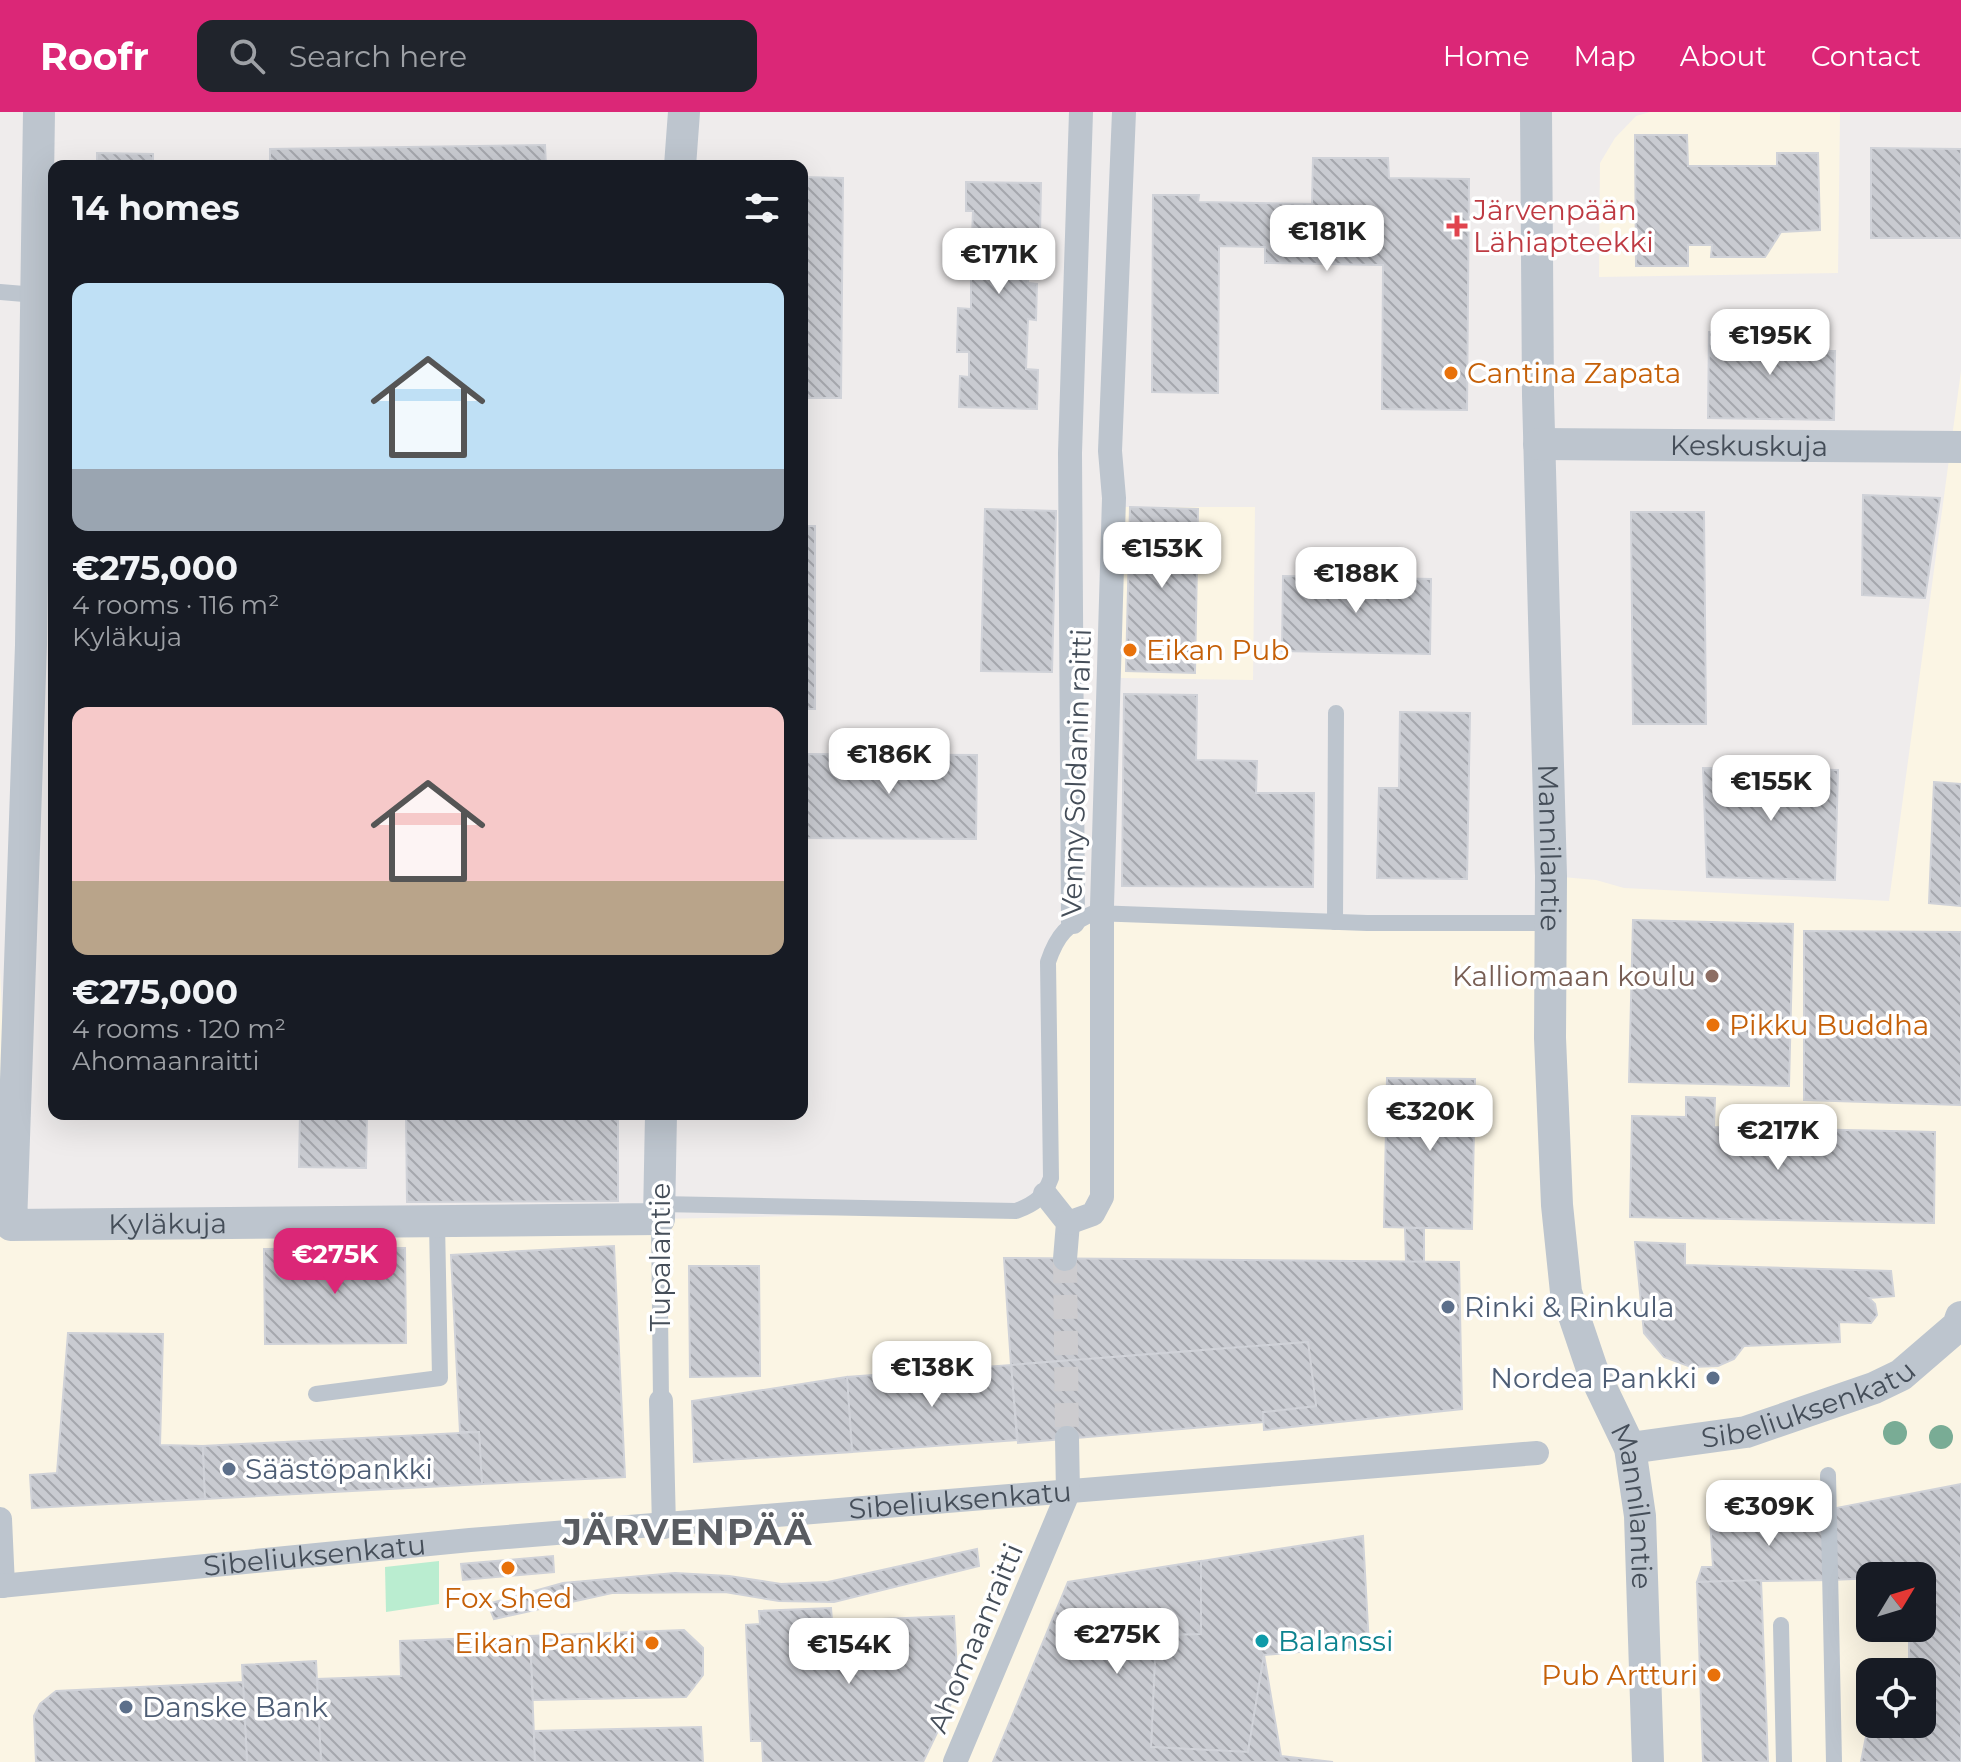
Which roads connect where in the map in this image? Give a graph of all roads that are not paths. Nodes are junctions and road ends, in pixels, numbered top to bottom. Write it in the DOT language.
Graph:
graph roads {
  1 [pos="39,112"];
  2 [pos="684,112"];
  3 [pos="1081,112"];
  4 [pos="1124,112"];
  5 [pos="1536,112"];
  6 [pos="680,160"];
  7 [pos="0,292"];
  8 [pos="36,295"];
  9 [pos="1539,444"];
  10 [pos="1961,447"];
  11 [pos="1336,713"];
  12 [pos="1102,914"];
  13 [pos="1073,922"];
  14 [pos="1335,922"];
  15 [pos="1548,923"];
  16 [pos="661,1120"];
  17 [pos="1045,1194"];
  18 [pos="659,1211"];
  19 [pos="437,1223"];
  20 [pos="1068,1223"];
  21 [pos="6,1230"];
  22 [pos="1065,1259"];
  23 [pos="1960,1323"];
  24 [pos="316,1394"];
  25 [pos="661,1401"];
  26 [pos="1067,1438"];
  27 [pos="1630,1448"];
  28 [pos="1537,1453"];
  29 [pos="1828,1475"];
  30 [pos="1068,1493"];
  31 [pos="0,1519"];
  32 [pos="664,1527"];
  33 [pos="1,1558"];
  34 [pos="2,1586"];
  35 [pos="1781,1625"];
  36 [pos="955,1762"];
  37 [pos="1648,1762"];
  38 [pos="1784,1762"];
  39 [pos="1834,1762"];
  1 -- 8 [label="street"];
  2 -- 6 [label="street"];
  3 -- 13 [label="street, Venny Soldanin raitti"];
  4 -- 12 [label="street, Venny Soldanin raitti"];
  5 -- 9 [label="street, Mannilantie"];
  7 -- 8 [label="lane"];
  8 -- 21 [label="street"];
  9 -- 10 [label="street, Keskuskuja"];
  9 -- 15 [label="street, Mannilantie"];
  11 -- 14 [label="lane"];
  12 -- 13 [label="lane"];
  12 -- 14 [label="lane"];
  12 -- 20 [label="street, Venny Soldanin raitti"];
  13 -- 17 [label="lane"];
  14 -- 15 [label="lane"];
  15 -- 27 [label="street, Mannilantie"];
  16 -- 18 [label="street, Tupalantie"];
  17 -- 18 [label="lane"];
  17 -- 20 [label="street"];
  18 -- 19 [label="street, Kyläkuja"];
  18 -- 25 [label="lane, Tupalantie"];
  19 -- 21 [label="street, Kyläkuja"];
  19 -- 24 [label="lane"];
  20 -- 22 [label="street"];
  23 -- 27 [label="street, Sibeliuksenkatu"];
  25 -- 32 [label="street"];
  26 -- 30 [label="street"];
  27 -- 37 [label="street, Mannilantie"];
  28 -- 30 [label="street, Sibeliuksenkatu"];
  29 -- 39 [label="lane"];
  30 -- 32 [label="street, Sibeliuksenkatu"];
  30 -- 36 [label="street, Ahomaanraitti"];
  31 -- 33 [label="street"];
  32 -- 34 [label="street, Sibeliuksenkatu"];
  33 -- 34 [label="street"];
  35 -- 38 [label="lane"];
}
